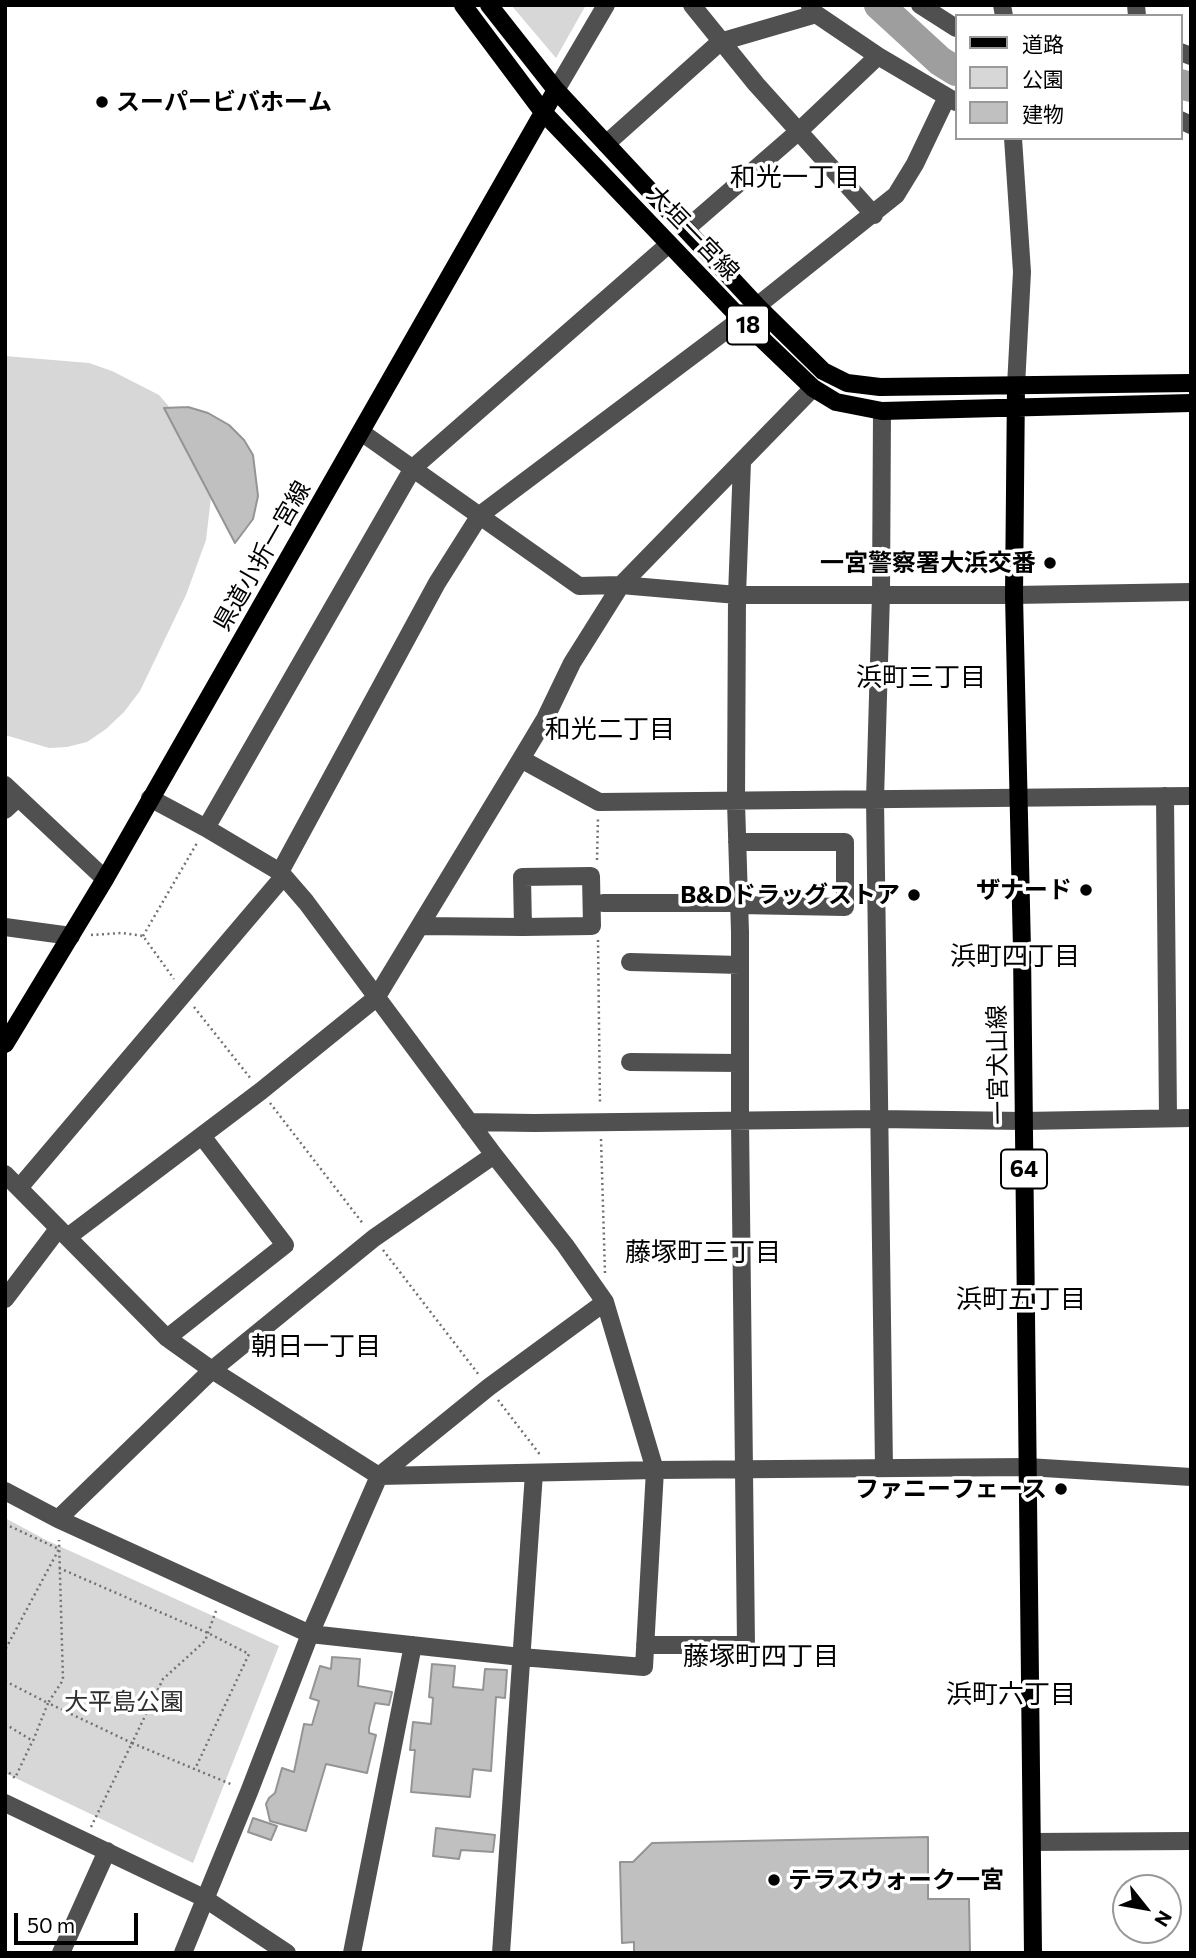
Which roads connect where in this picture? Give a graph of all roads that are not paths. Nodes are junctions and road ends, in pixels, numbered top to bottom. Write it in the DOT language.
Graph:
graph roads {
  1 [pos="463,5"];
  2 [pos="489,5"];
  3 [pos="606,5"];
  4 [pos="692,5"];
  5 [pos="920,5"];
  6 [pos="812,10"];
  7 [pos="954,27"];
  8 [pos="720,42"];
  9 [pos="878,57"];
  10 [pos="556,90"];
  11 [pos="951,100"];
  12 [pos="543,112"];
  13 [pos="799,131"];
  14 [pos="1013,140"];
  15 [pos="606,144"];
  16 [pos="874,215"];
  17 [pos="686,229"];
  18 [pos="669,244"];
  19 [pos="757,306"];
  20 [pos="741,319"];
  21 [pos="1191,383"];
  22 [pos="1016,386"];
  23 [pos="813,388"];
  24 [pos="1191,403"];
  25 [pos="1014,406"];
  26 [pos="882,411"];
  27 [pos="361,432"];
  28 [pos="742,462"];
  29 [pos="413,468"];
  30 [pos="480,515"];
  31 [pos="621,585"];
  32 [pos="1191,592"];
  33 [pos="881,594"];
  34 [pos="737,595"];
  35 [pos="1014,595"];
  36 [pos="521,759"];
  37 [pos="5,785"];
  38 [pos="1165,796"];
  39 [pos="1191,796"];
  40 [pos="150,798"];
  41 [pos="875,799"];
  42 [pos="1019,799"];
  43 [pos="736,802"];
  44 [pos="12,804"];
  45 [pos="206,828"];
  46 [pos="737,842"];
  47 [pos="281,874"];
  48 [pos="105,879"];
  49 [pos="603,903"];
  50 [pos="739,904"];
  51 [pos="420,926"];
  52 [pos="523,926"];
  53 [pos="5,927"];
  54 [pos="71,936"];
  55 [pos="630,962"];
  56 [pos="740,965"];
  57 [pos="376,998"];
  58 [pos="8,1032"];
  59 [pos="630,1062"];
  60 [pos="740,1063"];
  61 [pos="1168,1118"];
  62 [pos="1191,1118"];
  63 [pos="878,1119"];
  64 [pos="740,1121"];
  65 [pos="1024,1121"];
  66 [pos="469,1122"];
  67 [pos="202,1136"];
  68 [pos="494,1155"];
  69 [pos="5,1174"];
  70 [pos="19,1188"];
  71 [pos="63,1233"];
  72 [pos="5,1299"];
  73 [pos="604,1301"];
  74 [pos="167,1338"];
  75 [pos="212,1370"];
  76 [pos="1027,1467"];
  77 [pos="884,1468"];
  78 [pos="655,1470"];
  79 [pos="745,1470"];
  80 [pos="534,1473"];
  81 [pos="379,1476"];
  82 [pos="1191,1478"];
  83 [pos="5,1491"];
  84 [pos="58,1519"];
  85 [pos="310,1634"];
  86 [pos="645,1645"];
  87 [pos="413,1646"];
  88 [pos="521,1657"];
  89 [pos="5,1803"];
  90 [pos="1191,1841"];
  91 [pos="1032,1842"];
  92 [pos="107,1851"];
  93 [pos="204,1898"];
  94 [pos="61,1953"];
  95 [pos="183,1953"];
  96 [pos="286,1953"];
  97 [pos="352,1953"];
  98 [pos="501,1953"];
  99 [pos="1033,1953"];
  1 -- 12 [label="main road, 大垣一宮線 / 18"];
  2 -- 10 [label="main road, 大垣一宮線 / 18"];
  3 -- 10 [label="street"];
  4 -- 8 [label="street"];
  5 -- 7 [label="street"];
  6 -- 8 [label="street"];
  6 -- 9 [label="street"];
  8 -- 13 [label="street"];
  8 -- 15 [label="street"];
  9 -- 11 [label="street"];
  9 -- 13 [label="street"];
  10 -- 12 [label="main road, 県道小折一宮線"];
  10 -- 15 [label="main road, 大垣一宮線 / 18"];
  11 -- 16 [label="street"];
  12 -- 18 [label="main road, 大垣一宮線 / 18"];
  12 -- 27 [label="main road, 県道小折一宮線"];
  13 -- 16 [label="street"];
  13 -- 17 [label="street"];
  14 -- 22 [label="street"];
  15 -- 17 [label="main road, 大垣一宮線 / 18"];
  16 -- 19 [label="street"];
  17 -- 19 [label="main road, 大垣一宮線 / 18"];
  18 -- 20 [label="main road, 大垣一宮線 / 18"];
  18 -- 29 [label="street"];
  19 -- 22 [label="main road, 大垣一宮線 / 18"];
  20 -- 23 [label="main road, 大垣一宮線 / 18"];
  20 -- 30 [label="street"];
  21 -- 22 [label="main road, 大垣一宮線 / 18"];
  22 -- 25 [label="main road, 一宮犬山線 / 64"];
  23 -- 26 [label="main road, 大垣一宮線 / 18"];
  23 -- 28 [label="street"];
  24 -- 25 [label="main road, 大垣一宮線 / 18"];
  25 -- 26 [label="main road, 大垣一宮線 / 18"];
  25 -- 35 [label="main road, 一宮犬山線 / 64"];
  26 -- 33 [label="street"];
  27 -- 29 [label="street"];
  27 -- 40 [label="main road, 県道小折一宮線"];
  28 -- 31 [label="street"];
  28 -- 34 [label="street"];
  29 -- 30 [label="street"];
  29 -- 45 [label="street"];
  30 -- 31 [label="street"];
  30 -- 47 [label="street"];
  31 -- 34 [label="street"];
  31 -- 36 [label="street"];
  32 -- 35 [label="street"];
  33 -- 34 [label="street"];
  33 -- 35 [label="street"];
  33 -- 41 [label="street"];
  34 -- 43 [label="street"];
  35 -- 42 [label="main road, 一宮犬山線 / 64"];
  36 -- 43 [label="street"];
  36 -- 51 [label="street"];
  37 -- 44 [label="street"];
  38 -- 39 [label="street"];
  38 -- 42 [label="street"];
  38 -- 61 [label="street"];
  40 -- 45 [label="street"];
  40 -- 48 [label="main road, 県道小折一宮線"];
  41 -- 42 [label="street"];
  41 -- 43 [label="street"];
  41 -- 63 [label="street"];
  42 -- 65 [label="main road, 一宮犬山線 / 64"];
  43 -- 46 [label="street"];
  44 -- 48 [label="street"];
  45 -- 47 [label="street"];
  46 -- 50 [label="street"];
  46 -- 50 [label="street"];
  47 -- 57 [label="street"];
  47 -- 70 [label="street"];
  48 -- 54 [label="main road, 県道小折一宮線"];
  49 -- 50 [label="street"];
  50 -- 56 [label="street"];
  51 -- 52 [label="street"];
  51 -- 57 [label="street"];
  52 -- 52 [label="street"];
  53 -- 54 [label="street"];
  54 -- 58 [label="main road, 県道小折一宮線"];
  55 -- 56 [label="street"];
  56 -- 60 [label="street"];
  57 -- 66 [label="street"];
  57 -- 67 [label="street"];
  59 -- 60 [label="street"];
  60 -- 64 [label="street"];
  61 -- 62 [label="street"];
  61 -- 65 [label="street"];
  63 -- 64 [label="street"];
  63 -- 65 [label="street"];
  63 -- 77 [label="street"];
  64 -- 66 [label="street"];
  64 -- 79 [label="street"];
  65 -- 76 [label="main road, 一宮犬山線 / 64"];
  66 -- 68 [label="street"];
  67 -- 71 [label="street"];
  67 -- 74 [label="street"];
  68 -- 73 [label="street"];
  68 -- 75 [label="street"];
  69 -- 70 [label="street"];
  70 -- 71 [label="street"];
  71 -- 72 [label="street"];
  71 -- 74 [label="street"];
  73 -- 78 [label="street"];
  73 -- 81 [label="street"];
  74 -- 75 [label="street"];
  75 -- 81 [label="street"];
  75 -- 84 [label="street"];
  76 -- 77 [label="street"];
  76 -- 82 [label="street"];
  76 -- 91 [label="main road, 一宮犬山線 / 64"];
  77 -- 79 [label="street"];
  78 -- 79 [label="street"];
  78 -- 80 [label="street"];
  78 -- 86 [label="street"];
  79 -- 86 [label="street"];
  80 -- 81 [label="street"];
  80 -- 88 [label="street"];
  81 -- 85 [label="street"];
  83 -- 84 [label="street"];
  84 -- 85 [label="street"];
  85 -- 87 [label="street"];
  85 -- 93 [label="street"];
  86 -- 88 [label="street"];
  87 -- 88 [label="street"];
  87 -- 97 [label="street"];
  88 -- 98 [label="street"];
  89 -- 92 [label="street"];
  90 -- 91 [label="street"];
  91 -- 99 [label="main road, 一宮犬山線 / 64"];
  92 -- 93 [label="street"];
  92 -- 94 [label="street"];
  93 -- 95 [label="street"];
  93 -- 96 [label="street"];
}
